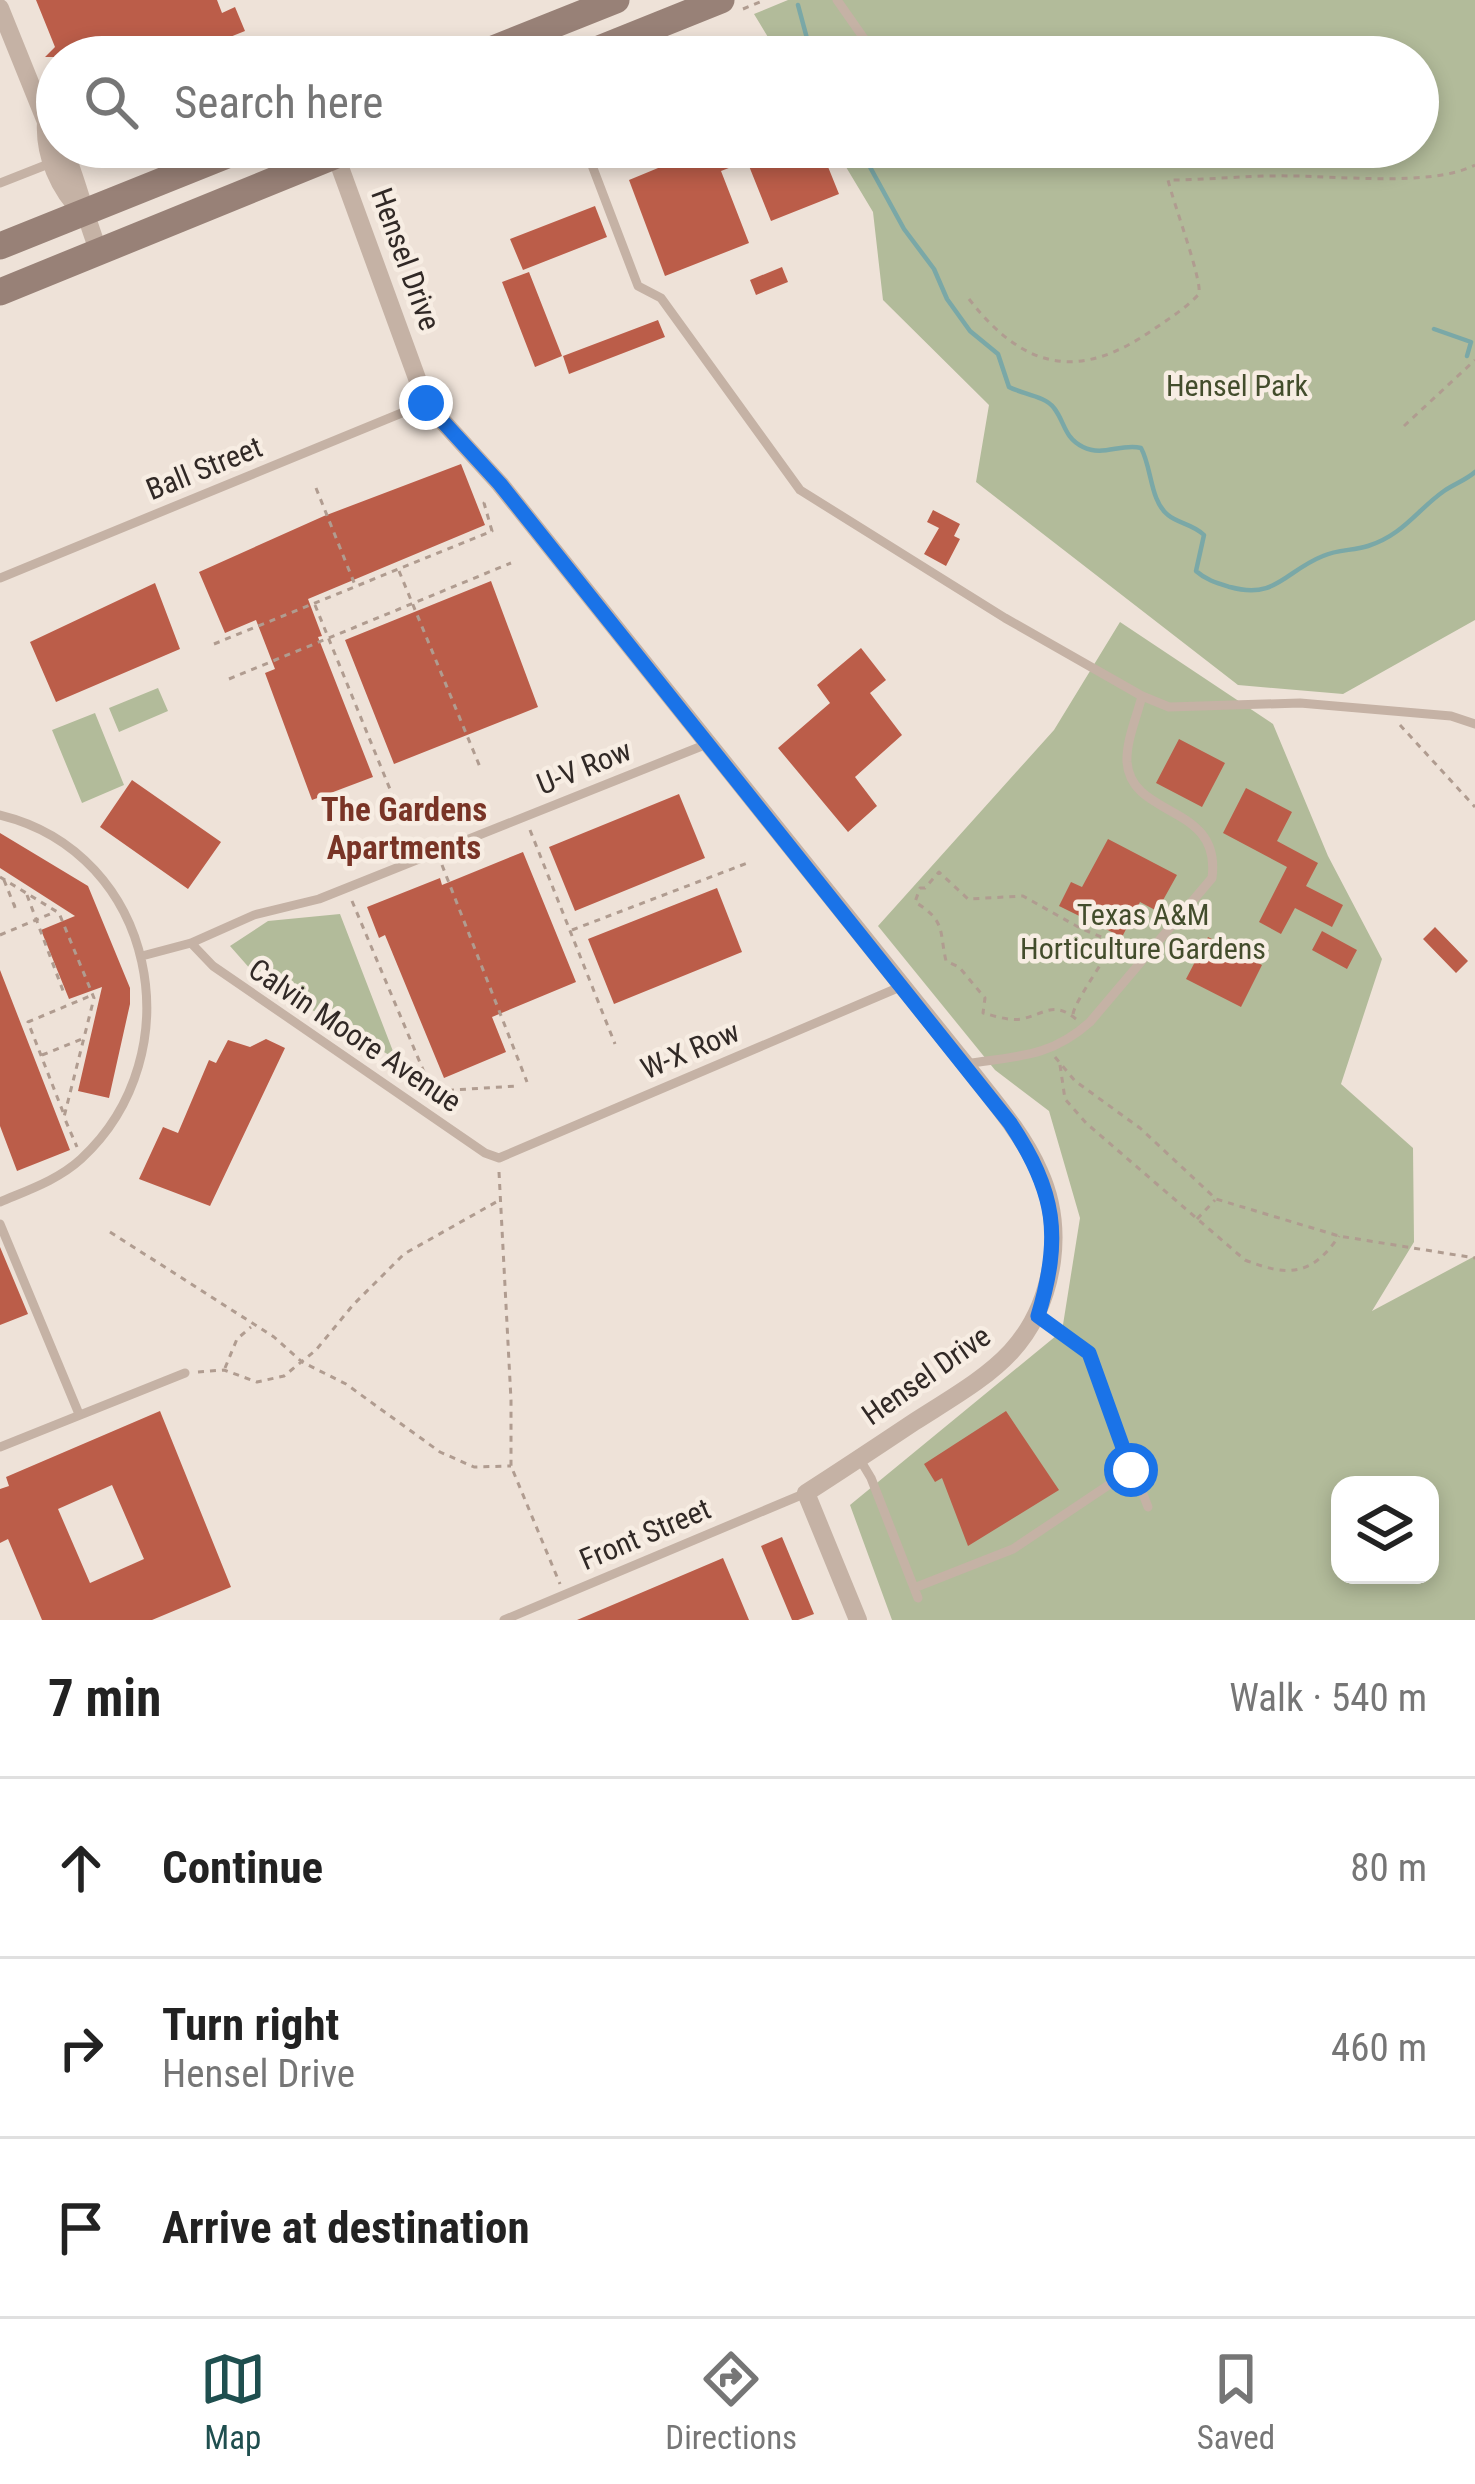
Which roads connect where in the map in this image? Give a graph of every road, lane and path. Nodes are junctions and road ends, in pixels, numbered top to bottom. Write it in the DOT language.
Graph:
graph roads {
  1 [pos="616,0"];
  2 [pos="721,0"];
  3 [pos="837,0"];
  4 [pos="0,8"];
  5 [pos="553,36"];
  6 [pos="631,36"];
  7 [pos="863,36"];
  8 [pos="36,91"];
  9 [pos="1475,165"];
  10 [pos="36,166"];
  11 [pos="61,168"];
  12 [pos="195,168"];
  13 [pos="310,168"];
  14 [pos="355,168"];
  15 [pos="594,168"];
  16 [pos="0,183"];
  17 [pos="83,213"];
  18 [pos="0,246"];
  19 [pos="99,252"];
  20 [pos="0,292"];
  21 [pos="969,299"];
  22 [pos="1475,360"];
  23 [pos="426,403"];
  24 [pos="1404,426"];
  25 [pos="316,488"];
  26 [pos="502,488"];
  27 [pos="512,563"];
  28 [pos="398,569"];
  29 [pos="0,578"];
  30 [pos="356,587"];
  31 [pos="314,604"];
  32 [pos="412,604"];
  33 [pos="328,638"];
  34 [pos="214,644"];
  35 [pos="230,679"];
  36 [pos="1142,696"];
  37 [pos="1387,710"];
  38 [pos="1475,724"];
  39 [pos="706,744"];
  40 [pos="479,767"];
  41 [pos="394,799"];
  42 [pos="1475,807"];
  43 [pos="0,815"];
  44 [pos="525,817"];
  45 [pos="437,852"];
  46 [pos="750,862"];
  47 [pos="2,878"];
  48 [pos="347,888"];
  49 [pos="26,893"];
  50 [pos="56,911"];
  51 [pos="36,920"];
  52 [pos="22,926"];
  53 [pos="570,931"];
  54 [pos="0,935"];
  55 [pos="190,943"];
  56 [pos="1114,943"];
  57 [pos="1145,953"];
  58 [pos="142,956"];
  59 [pos="900,987"];
  60 [pos="92,995"];
  61 [pos="65,996"];
  62 [pos="1072,1016"];
  63 [pos="1085,1026"];
  64 [pos="84,1038"];
  65 [pos="615,1044"];
  66 [pos="1051,1050"];
  67 [pos="42,1055"];
  68 [pos="965,1064"];
  69 [pos="1060,1064"];
  70 [pos="526,1082"];
  71 [pos="518,1086"];
  72 [pos="435,1091"];
  73 [pos="64,1118"];
  74 [pos="440,1122"];
  75 [pos="499,1158"];
  76 [pos="82,1159"];
  77 [pos="1216,1199"];
  78 [pos="499,1200"];
  79 [pos="0,1202"];
  80 [pos="1196,1221"];
  81 [pos="0,1224"];
  82 [pos="110,1232"];
  83 [pos="1339,1236"];
  84 [pos="1475,1258"];
  85 [pos="1038,1316"];
  86 [pos="254,1325"];
  87 [pos="302,1362"];
  88 [pos="224,1370"];
  89 [pos="185,1373"];
  90 [pos="79,1414"];
  91 [pos="0,1447"];
  92 [pos="859,1458"];
  93 [pos="511,1466"];
  94 [pos="1131,1470"];
  95 [pos="806,1492"];
  96 [pos="1148,1507"];
  97 [pos="565,1594"];
  98 [pos="504,1620"];
  99 [pos="858,1620"];
  1 -- 5 [label="main road"];
  2 -- 6 [label="main road"];
  3 -- 7 [label="lane"];
  4 -- 8 [label="street"];
  9 -- 21 [label="path"];
  10 -- 16 [label="lane"];
  11 -- 17 [label="street"];
  12 -- 17 [label="main road"];
  13 -- 19 [label="main road"];
  14 -- 23 [label="street, Hensel Drive"];
  15 -- 36 [label="lane"];
  17 -- 18 [label="main road"];
  17 -- 19 [label="street"];
  19 -- 20 [label="main road"];
  22 -- 24 [label="path"];
  23 -- 26 [label="street, Hensel Drive"];
  23 -- 29 [label="lane, Ball Street"];
  25 -- 30 [label="path"];
  26 -- 28 [label="path"];
  26 -- 39 [label="street, Hensel Drive"];
  27 -- 32 [label="path"];
  28 -- 30 [label="path"];
  28 -- 32 [label="path"];
  30 -- 31 [label="path"];
  31 -- 33 [label="path"];
  31 -- 34 [label="path"];
  32 -- 33 [label="path"];
  32 -- 40 [label="path"];
  33 -- 35 [label="path"];
  33 -- 41 [label="path"];
  36 -- 37 [label="lane"];
  36 -- 57 [label="lane"];
  37 -- 38 [label="lane"];
  37 -- 42 [label="path"];
  39 -- 44 [label="lane, U-V Row"];
  39 -- 59 [label="street, Hensel Drive"];
  43 -- 58 [label="lane"];
  44 -- 45 [label="lane, U-V Row"];
  44 -- 53 [label="path"];
  45 -- 48 [label="lane, U-V Row"];
  45 -- 70 [label="path"];
  46 -- 53 [label="path"];
  47 -- 49 [label="path"];
  47 -- 52 [label="path"];
  48 -- 55 [label="lane, U-V Row"];
  48 -- 72 [label="path"];
  49 -- 50 [label="path"];
  49 -- 51 [label="path"];
  50 -- 51 [label="path"];
  50 -- 60 [label="path"];
  51 -- 52 [label="path"];
  51 -- 61 [label="path"];
  52 -- 54 [label="path"];
  53 -- 65 [label="path"];
  55 -- 58 [label="lane, U-V Row"];
  55 -- 74 [label="lane, Calvin Moore Avenue"];
  56 -- 57 [label="path"];
  56 -- 62 [label="path"];
  56 -- 62 [label="path"];
  57 -- 63 [label="lane"];
  58 -- 76 [label="lane"];
  59 -- 68 [label="street, Hensel Drive"];
  59 -- 75 [label="lane, W-X Row"];
  60 -- 64 [label="path"];
  60 -- 67 [label="path"];
  62 -- 63 [label="path"];
  63 -- 66 [label="lane"];
  64 -- 67 [label="path"];
  64 -- 73 [label="path"];
  66 -- 68 [label="lane"];
  66 -- 69 [label="path"];
  67 -- 73 [label="path"];
  68 -- 85 [label="street, Hensel Drive"];
  69 -- 77 [label="path"];
  69 -- 80 [label="path"];
  71 -- 72 [label="path"];
  72 -- 74 [label="path"];
  73 -- 76 [label="path"];
  74 -- 75 [label="lane, Calvin Moore Avenue"];
  75 -- 78 [label="path"];
  76 -- 79 [label="lane"];
  77 -- 80 [label="path"];
  77 -- 83 [label="path"];
  78 -- 87 [label="path"];
  78 -- 93 [label="path"];
  80 -- 83 [label="path"];
  81 -- 90 [label="lane"];
  82 -- 86 [label="path"];
  83 -- 84 [label="path"];
  85 -- 92 [label="street, Hensel Drive"];
  85 -- 94 [label="lane"];
  86 -- 87 [label="path"];
  86 -- 88 [label="path"];
  87 -- 88 [label="path"];
  87 -- 93 [label="path"];
  88 -- 89 [label="path"];
  89 -- 90 [label="lane"];
  90 -- 91 [label="lane"];
  92 -- 94 [label="lane"];
  92 -- 95 [label="street, Hensel Drive"];
  93 -- 97 [label="path"];
  94 -- 96 [label="lane"];
  95 -- 97 [label="lane, Front Street"];
  95 -- 99 [label="street"];
  97 -- 98 [label="lane, Front Street"];
}
